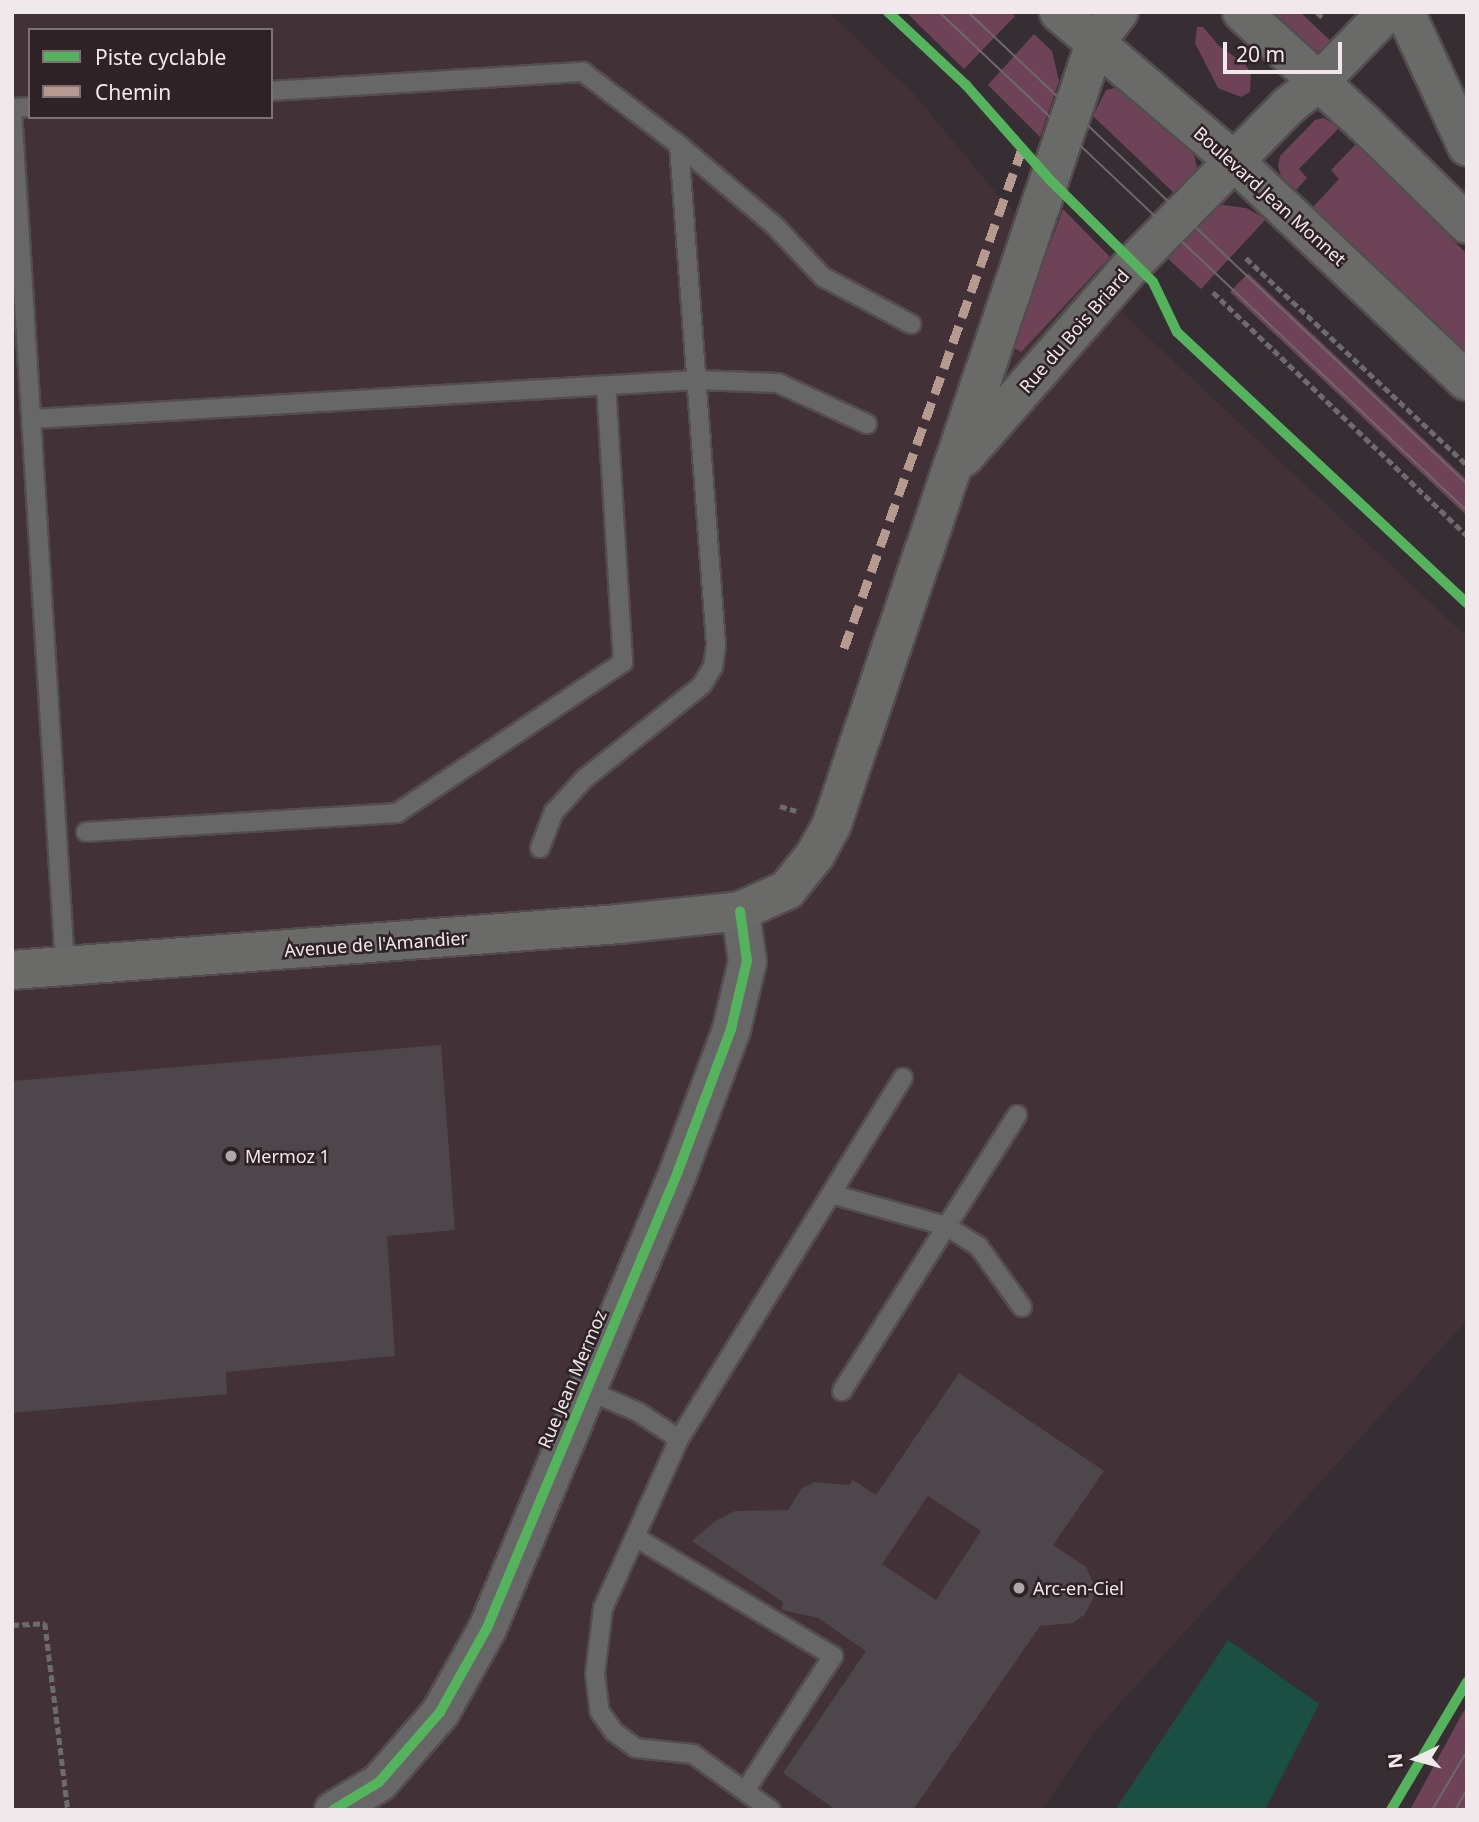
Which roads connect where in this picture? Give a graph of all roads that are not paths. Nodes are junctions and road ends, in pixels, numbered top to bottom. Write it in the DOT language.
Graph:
graph roads {
  1 [pos="1059,12"];
  2 [pos="1242,12"];
  3 [pos="1387,12"];
  4 [pos="1405,12"];
  5 [pos="1107,27"];
  6 [pos="1320,81"];
  7 [pos="273,91"];
  8 [pos="12,109"];
  9 [pos="679,145"];
  10 [pos="1467,146"];
  11 [pos="1234,161"];
  12 [pos="1467,223"];
  13 [pos="911,324"];
  14 [pos="696,380"];
  15 [pos="1467,381"];
  16 [pos="606,387"];
  17 [pos="32,419"];
  18 [pos="867,424"];
  19 [pos="954,469"];
  20 [pos="86,832"];
  21 [pos="540,848"];
  22 [pos="740,911"];
  23 [pos="65,966"];
  24 [pos="12,970"];
  25 [pos="903,1078"];
  26 [pos="1017,1115"];
  27 [pos="831,1194"];
  28 [pos="946,1226"];
  29 [pos="1022,1307"];
  30 [pos="586,1390"];
  31 [pos="842,1391"];
  32 [pos="679,1439"];
  33 [pos="635,1537"];
  34 [pos="745,1791"];
  35 [pos="333,1810"];
  36 [pos="771,1810"];
  1 -- 5 [label="main road, Boulevard Jean Monnet"];
  2 -- 6 [label="main road"];
  3 -- 6 [label="main road, Rue du Bois Briard"];
  4 -- 10 [label="main road"];
  5 -- 11 [label="main road, Boulevard Jean Monnet"];
  5 -- 19 [label="main road, Rue du Bois Briard"];
  6 -- 11 [label="main road, Rue du Bois Briard"];
  6 -- 12 [label="main road"];
  7 -- 9 [label="lane"];
  8 -- 17 [label="lane"];
  9 -- 13 [label="lane"];
  9 -- 14 [label="lane"];
  11 -- 15 [label="main road, Boulevard Jean Monnet"];
  11 -- 19 [label="main road, Rue du Bois Briard"];
  14 -- 16 [label="lane"];
  14 -- 18 [label="lane"];
  14 -- 21 [label="lane"];
  16 -- 17 [label="lane"];
  16 -- 20 [label="lane"];
  17 -- 23 [label="lane"];
  19 -- 22 [label="main road, Rue du Bois Briard"];
  22 -- 23 [label="main road, Avenue de l'Amandier"];
  22 -- 30 [label="street, Rue Jean Mermoz"];
  23 -- 24 [label="main road, Avenue de l'Amandier"];
  25 -- 27 [label="lane"];
  26 -- 28 [label="lane"];
  27 -- 28 [label="lane"];
  27 -- 32 [label="lane"];
  28 -- 29 [label="lane"];
  28 -- 31 [label="lane"];
  30 -- 32 [label="lane"];
  30 -- 35 [label="street, Rue Jean Mermoz"];
  32 -- 33 [label="lane"];
  33 -- 34 [label="lane"];
  33 -- 34 [label="lane"];
  34 -- 36 [label="lane"];
}
